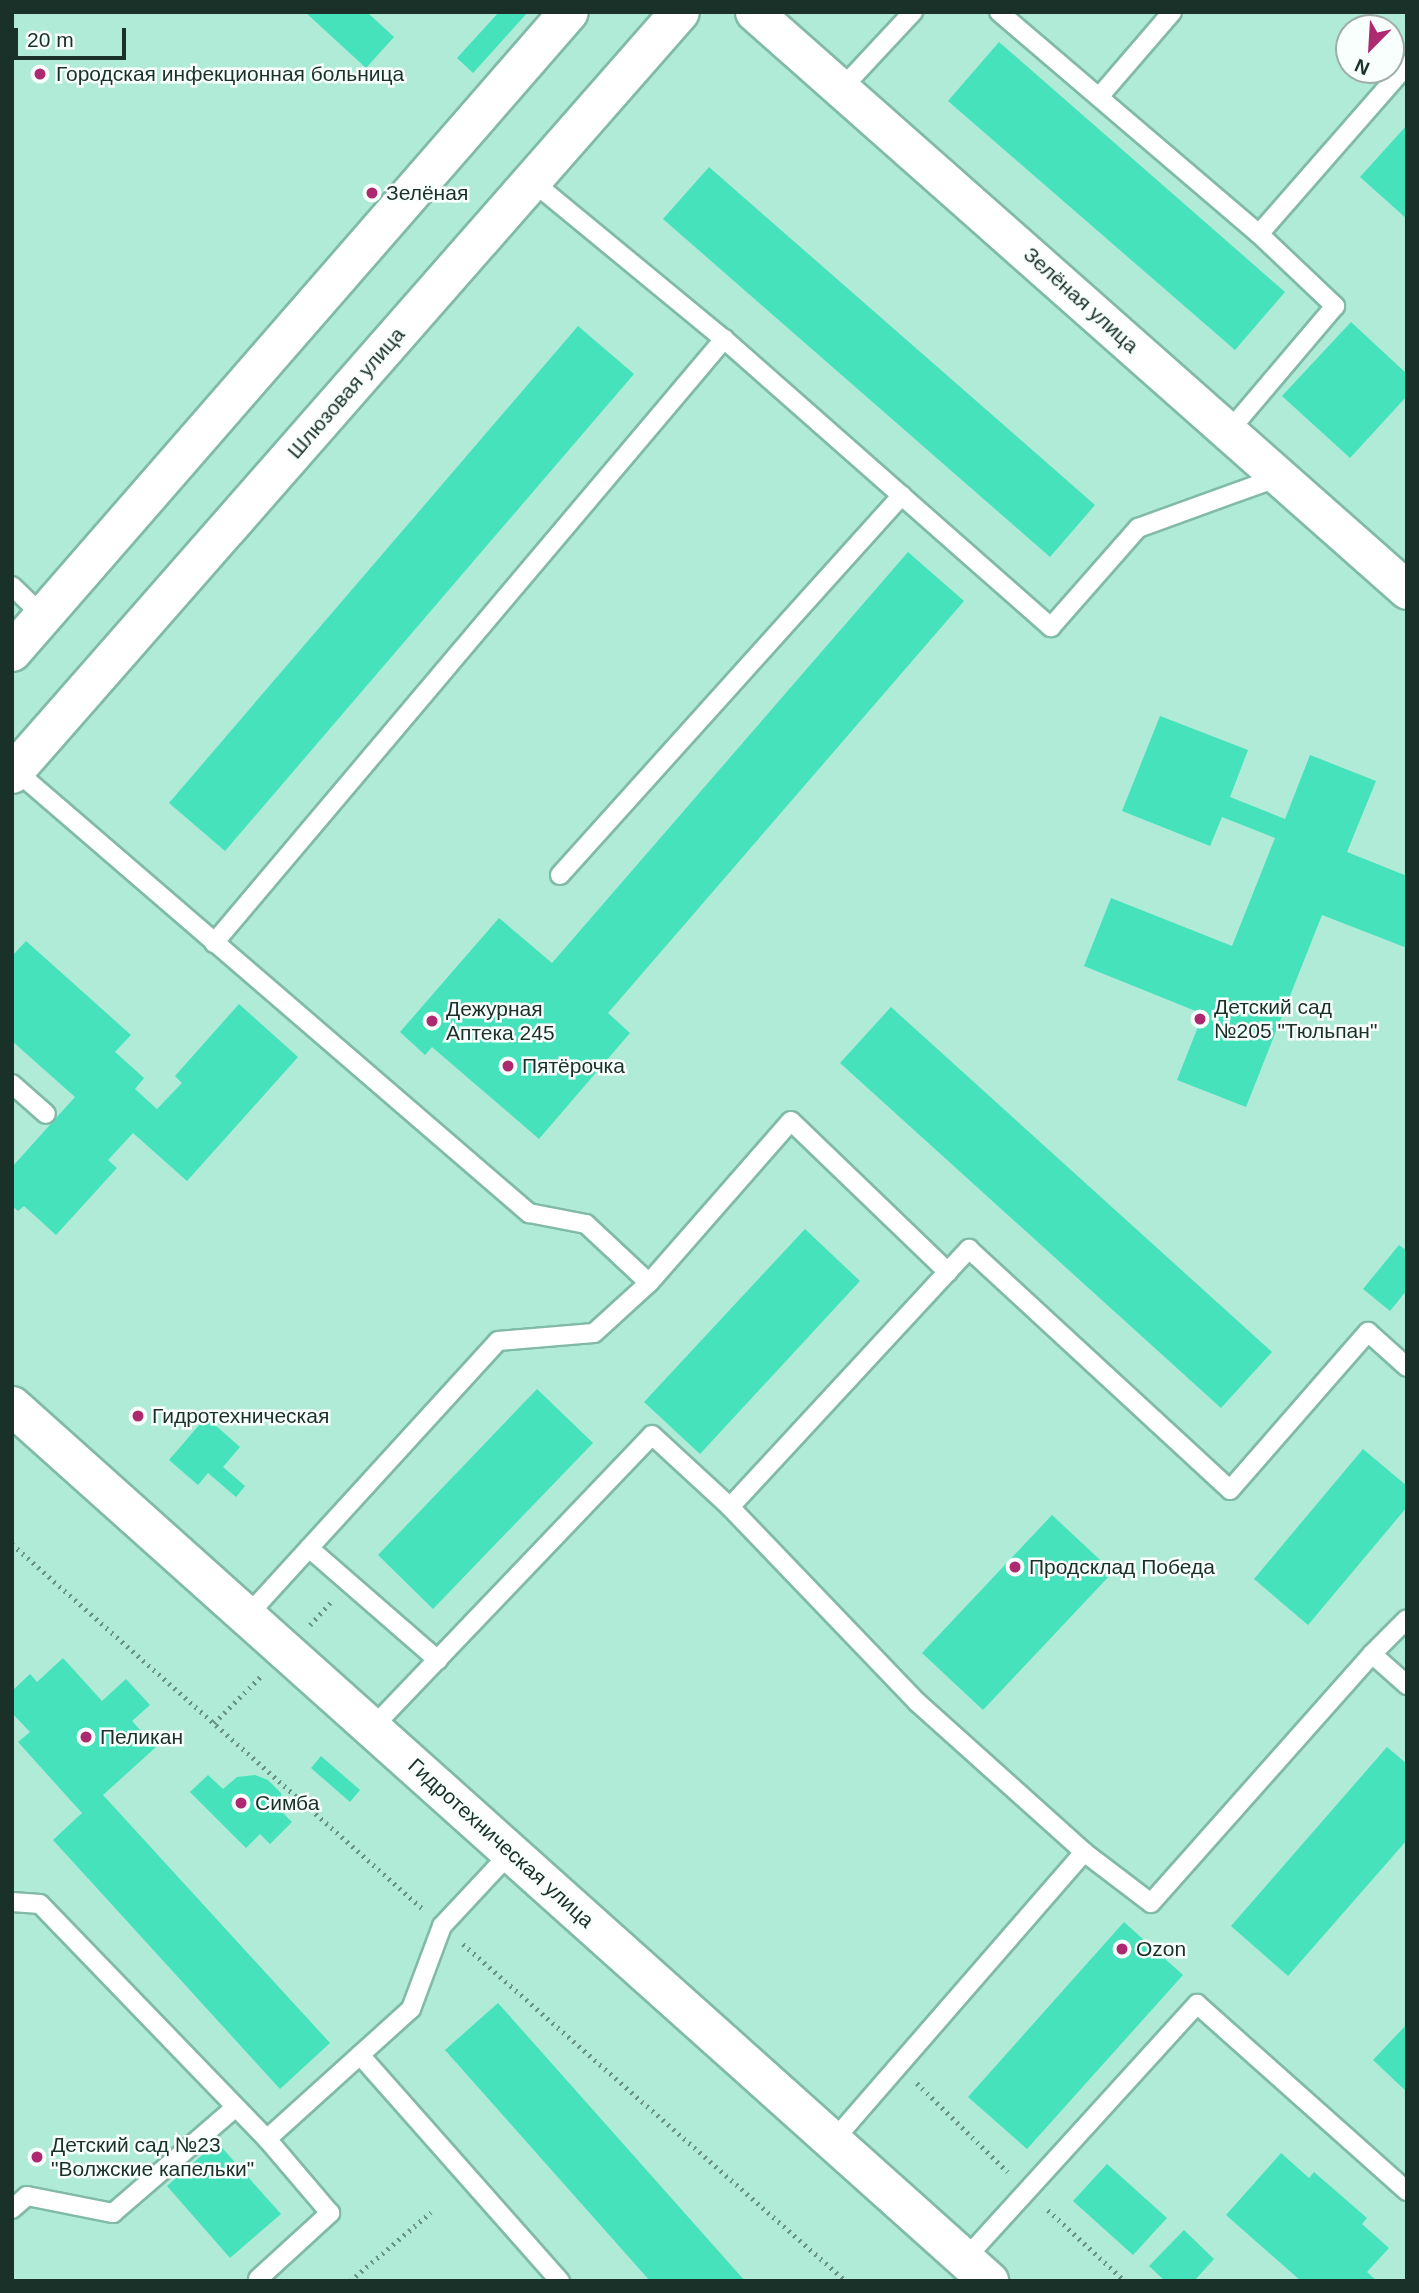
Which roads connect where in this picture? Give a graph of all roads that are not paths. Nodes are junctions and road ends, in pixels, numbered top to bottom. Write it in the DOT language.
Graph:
graph roads {
  1 [pos="569,12"];
  2 [pos="680,12"];
  3 [pos="754,12"];
  4 [pos="913,12"];
  5 [pos="999,12"];
  6 [pos="1172,12"];
  7 [pos="1407,65"];
  8 [pos="843,87"];
  9 [pos="1099,97"];
  10 [pos="532,181"];
  11 [pos="1259,234"];
  12 [pos="724,339"];
  13 [pos="1228,432"];
  14 [pos="1279,477"];
  15 [pos="902,495"];
  16 [pos="12,586"];
  17 [pos="1407,590"];
  18 [pos="44,617"];
  19 [pos="12,652"];
  20 [pos="14,772"];
  21 [pos="560,875"];
  22 [pos="214,943"];
  23 [pos="12,1084"];
  24 [pos="46,1114"];
  25 [pos="948,1272"];
  26 [pos="649,1283"];
  27 [pos="1407,1367"];
  28 [pos="12,1406"];
  29 [pos="730,1507"];
  30 [pos="309,1548"];
  31 [pos="247,1616"];
  32 [pos="1407,1619"];
  33 [pos="1372,1654"];
  34 [pos="438,1660"];
  35 [pos="1407,1685"];
  36 [pos="372,1728"];
  37 [pos="511,1852"];
  38 [pos="1084,1852"];
  39 [pos="12,1902"];
  40 [pos="360,2055"];
  41 [pos="236,2107"];
  42 [pos="267,2139"];
  43 [pos="833,2141"];
  44 [pos="1407,2191"];
  45 [pos="12,2209"];
  46 [pos="977,2270"];
  47 [pos="258,2279"];
  48 [pos="560,2281"];
  1 -- 18 [label="main road"];
  2 -- 10 [label="main road, Шлюзовая улица"];
  3 -- 8 [label="street, Зелёная улица"];
  4 -- 8 [label="lane"];
  5 -- 9 [label="lane"];
  6 -- 9 [label="lane"];
  7 -- 11 [label="lane"];
  8 -- 13 [label="street, Зелёная улица"];
  9 -- 11 [label="lane"];
  10 -- 12 [label="lane"];
  10 -- 20 [label="main road, Шлюзовая улица"];
  11 -- 13 [label="lane"];
  12 -- 15 [label="lane"];
  12 -- 22 [label="lane"];
  13 -- 14 [label="street, Зелёная улица"];
  14 -- 15 [label="lane"];
  14 -- 17 [label="street, Зелёная улица"];
  15 -- 21 [label="lane"];
  16 -- 18 [label="lane"];
  18 -- 19 [label="main road"];
  20 -- 22 [label="lane"];
  22 -- 26 [label="lane"];
  23 -- 24 [label="lane"];
  25 -- 26 [label="lane"];
  25 -- 27 [label="lane"];
  25 -- 29 [label="lane"];
  26 -- 30 [label="lane"];
  28 -- 31 [label="main road, Гидротехническая улица"];
  29 -- 34 [label="lane"];
  29 -- 38 [label="lane"];
  30 -- 31 [label="lane"];
  30 -- 34 [label="lane"];
  31 -- 36 [label="main road, Гидротехническая улица"];
  32 -- 33 [label="lane"];
  33 -- 35 [label="lane"];
  33 -- 38 [label="lane"];
  34 -- 36 [label="lane"];
  36 -- 37 [label="main road, Гидротехническая улица"];
  37 -- 40 [label="lane"];
  37 -- 43 [label="main road, Гидротехническая улица"];
  38 -- 43 [label="lane"];
  39 -- 41 [label="lane"];
  40 -- 42 [label="lane"];
  40 -- 48 [label="lane"];
  41 -- 42 [label="lane"];
  41 -- 45 [label="lane"];
  42 -- 47 [label="lane"];
  43 -- 46 [label="main road, Гидротехническая улица"];
  44 -- 46 [label="lane"];
}
